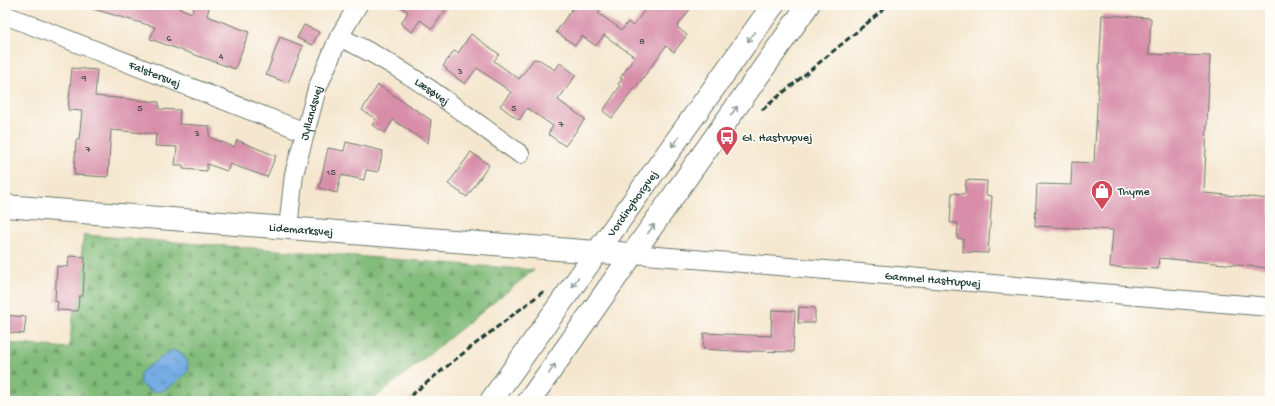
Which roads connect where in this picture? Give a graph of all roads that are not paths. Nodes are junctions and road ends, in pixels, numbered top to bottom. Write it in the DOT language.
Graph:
graph roads {
  1 [pos="358,5"];
  2 [pos="773,5"];
  3 [pos="808,5"];
  4 [pos="5,15"];
  5 [pos="339,36"];
  6 [pos="305,132"];
  7 [pos="520,154"];
  8 [pos="5,206"];
  9 [pos="288,228"];
  10 [pos="596,252"];
  11 [pos="634,254"];
  12 [pos="1270,307"];
  13 [pos="491,401"];
  14 [pos="529,401"];
  1 -- 5 [label="street, Jyllandsvej"];
  2 -- 10 [label="main road, Vordingborgvej, one-way"];
  11 -- 3 [label="main road, one-way"];
  4 -- 6 [label="street, Falstersvej"];
  5 -- 6 [label="street, Jyllandsvej"];
  5 -- 7 [label="street, Læsøvej"];
  6 -- 9 [label="street, Jyllandsvej"];
  8 -- 9 [label="main road, Lidemarksvej"];
  9 -- 10 [label="main road, Lidemarksvej"];
  10 -- 11 [label="main road, Gammel Hastrupvej"];
  10 -- 13 [label="main road, Vordingborgvej, one-way"];
  11 -- 12 [label="street, Gammel Hastrupvej"];
  14 -- 11 [label="main road, one-way"];
}
